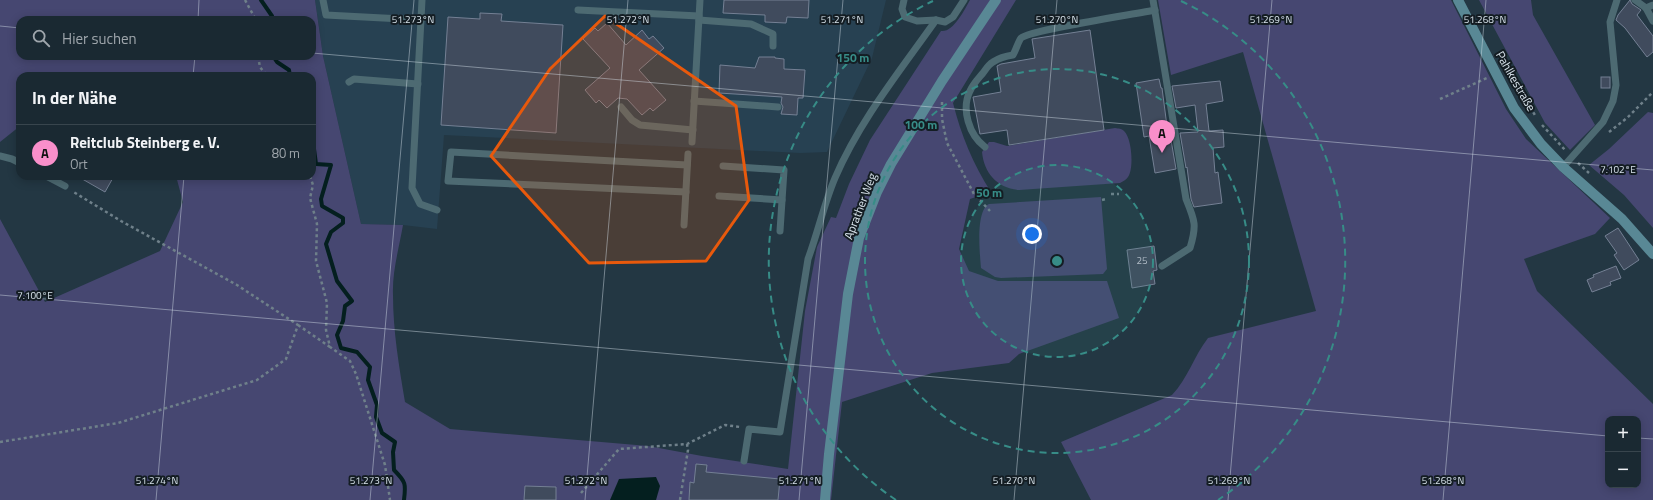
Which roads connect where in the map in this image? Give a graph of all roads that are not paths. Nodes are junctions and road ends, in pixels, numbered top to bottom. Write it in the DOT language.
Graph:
graph roads {
  1 [pos="323,0"];
  2 [pos="422,0"];
  3 [pos="700,0"];
  4 [pos="904,0"];
  5 [pos="964,0"];
  6 [pos="996,0"];
  7 [pos="1153,0"];
  8 [pos="1458,0"];
  9 [pos="1617,0"];
  10 [pos="1635,0"];
  11 [pos="1649,6"];
  12 [pos="578,10"];
  13 [pos="1155,10"];
  14 [pos="699,18"];
  15 [pos="421,20"];
  16 [pos="936,20"];
  17 [pos="1653,21"];
  18 [pos="773,46"];
  19 [pos="349,82"];
  20 [pos="418,84"];
  21 [pos="694,101"];
  22 [pos="621,107"];
  23 [pos="778,107"];
  24 [pos="693,130"];
  25 [pos="692,142"];
  26 [pos="985,147"];
  27 [pos="688,154"];
  28 [pos="0,156"];
  29 [pos="16,161"];
  30 [pos="687,165"];
  31 [pos="723,166"];
  32 [pos="1563,166"];
  33 [pos="54,180"];
  34 [pos="66,186"];
  35 [pos="686,192"];
  36 [pos="719,196"];
  37 [pos="782,200"];
  38 [pos="437,210"];
  39 [pos="684,225"];
  40 [pos="780,231"];
  41 [pos="1653,254"];
  42 [pos="1162,266"];
  43 [pos="744,461"];
  44 [pos="825,500"];
  1 -- 15 [label="lane"];
  2 -- 15 [label="lane"];
  3 -- 14 [label="lane"];
  4 -- 16 [label="lane"];
  5 -- 16 [label="lane"];
  6 -- 44 [label="street, Aprather Weg"];
  7 -- 13 [label="lane"];
  8 -- 32 [label="street, Pahlkestraße"];
  9 -- 32 [label="lane"];
  10 -- 11 [label="lane"];
  11 -- 17 [label="lane"];
  12 -- 14 [label="lane"];
  13 -- 26 [label="lane"];
  13 -- 42 [label="lane"];
  14 -- 18 [label="lane"];
  14 -- 21 [label="lane"];
  15 -- 20 [label="lane"];
  16 -- 43 [label="lane"];
  19 -- 20 [label="lane"];
  20 -- 38 [label="lane"];
  21 -- 23 [label="lane"];
  21 -- 24 [label="lane"];
  22 -- 24 [label="lane"];
  24 -- 25 [label="lane"];
  27 -- 30 [label="lane"];
  28 -- 29 [label="lane"];
  30 -- 35 [label="lane"];
  30 -- 35 [label="lane"];
  31 -- 37 [label="lane"];
  32 -- 41 [label="street, Pahlkestraße"];
  33 -- 34 [label="lane"];
  35 -- 39 [label="lane"];
  36 -- 37 [label="lane"];
  37 -- 40 [label="lane"];
}
